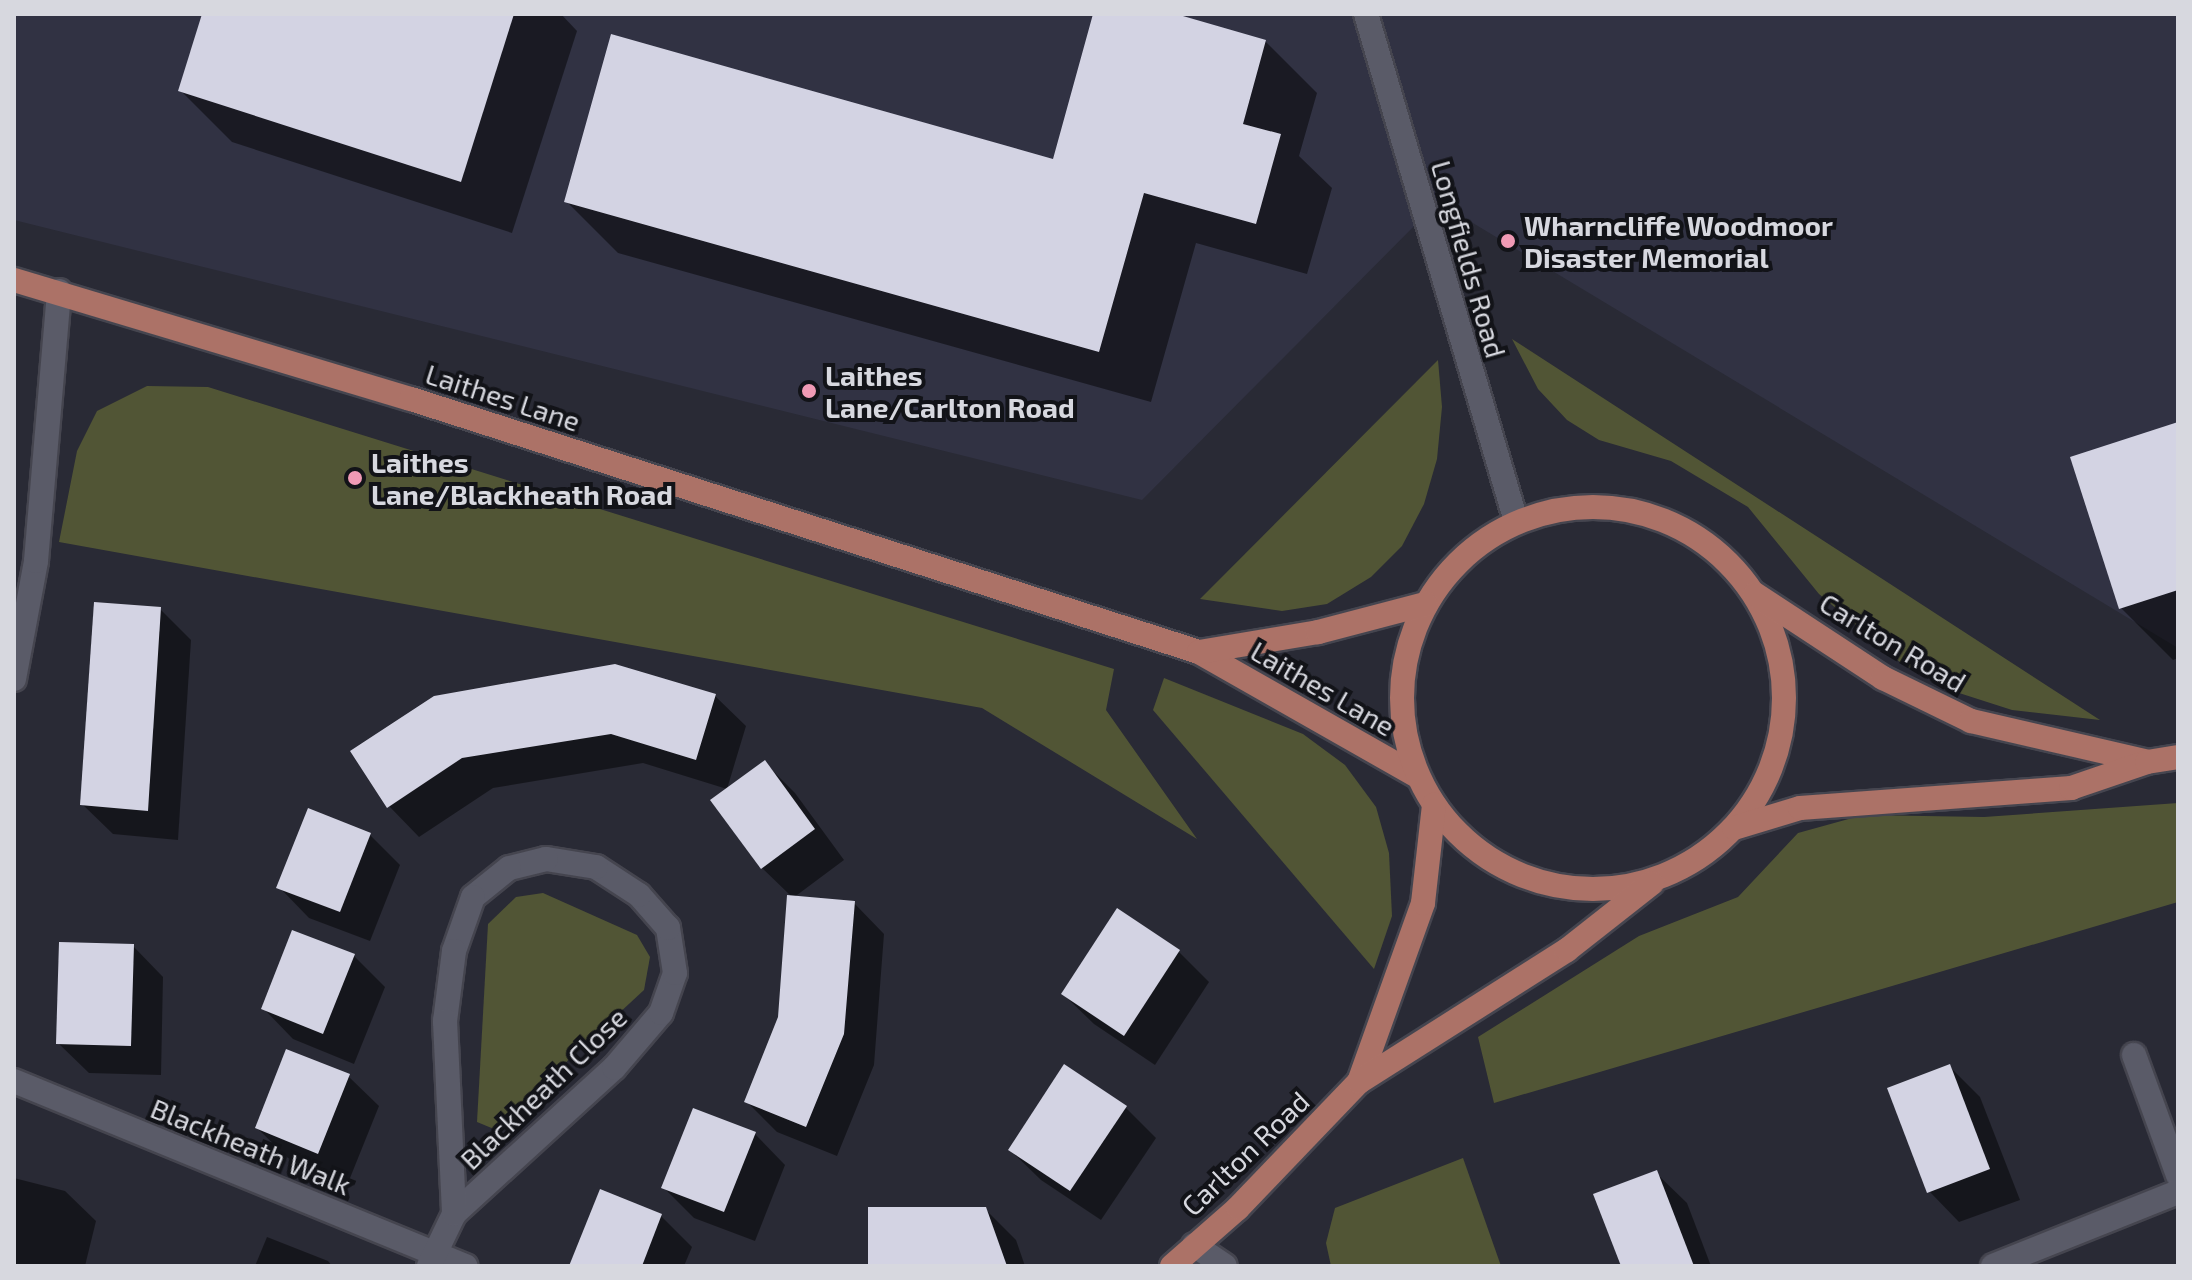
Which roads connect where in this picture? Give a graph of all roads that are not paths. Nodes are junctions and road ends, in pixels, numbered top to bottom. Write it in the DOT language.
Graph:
graph roads {
  1 [pos="1366,14"];
  2 [pos="14,280"];
  3 [pos="59,291"];
  4 [pos="1516,521"];
  5 [pos="25,559"];
  6 [pos="1755,594"];
  7 [pos="1425,604"];
  8 [pos="1199,652"];
  9 [pos="14,679"];
  10 [pos="2178,757"];
  11 [pos="2147,762"];
  12 [pos="1417,776"];
  13 [pos="1434,805"];
  14 [pos="1734,828"];
  15 [pos="1660,877"];
  16 [pos="2134,1055"];
  17 [pos="14,1081"];
  18 [pos="1359,1082"];
  19 [pos="2178,1175"];
  20 [pos="2178,1192"];
  21 [pos="454,1214"];
  22 [pos="1194,1245"];
  23 [pos="432,1260"];
  24 [pos="466,1266"];
  25 [pos="1172,1266"];
  26 [pos="1225,1266"];
  27 [pos="1993,1266"];
  1 -- 4 [label="street, Longfields Road"];
  2 -- 3 [label="main road, Laithes Lane"];
  3 -- 5 [label="street"];
  3 -- 8 [label="main road, Laithes Lane"];
  4 -- 6 [label="main road"];
  4 -- 7 [label="main road"];
  5 -- 9 [label="street"];
  6 -- 11 [label="main road, Carlton Road"];
  6 -- 14 [label="main road"];
  7 -- 8 [label="main road, Laithes Lane"];
  7 -- 12 [label="main road"];
  8 -- 12 [label="main road, Laithes Lane"];
  10 -- 11 [label="main road, Carlton Road"];
  11 -- 14 [label="main road, Carlton Road"];
  12 -- 13 [label="main road"];
  13 -- 15 [label="main road"];
  13 -- 18 [label="main road, Carlton Road"];
  14 -- 15 [label="main road"];
  15 -- 18 [label="main road, Carlton Road"];
  16 -- 19 [label="street"];
  17 -- 23 [label="street, Blackheath Walk"];
  18 -- 22 [label="main road, Carlton Road"];
  20 -- 27 [label="street"];
  21 -- 21 [label="street, Blackheath Close"];
  21 -- 23 [label="street, Blackheath Close"];
  22 -- 25 [label="main road, Carlton Road"];
  22 -- 26 [label="street"];
  23 -- 24 [label="street, Blackheath Walk"];
}
